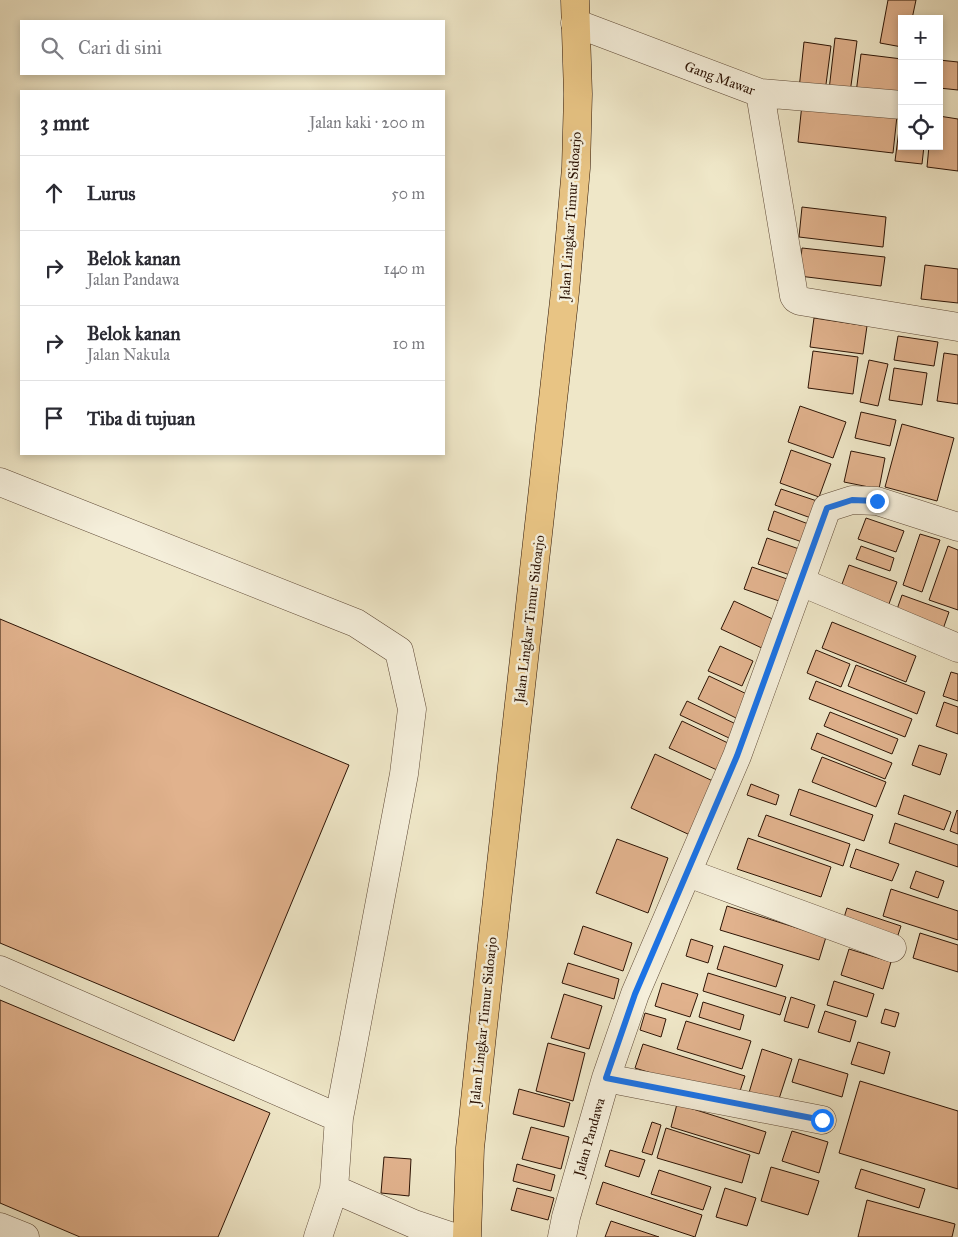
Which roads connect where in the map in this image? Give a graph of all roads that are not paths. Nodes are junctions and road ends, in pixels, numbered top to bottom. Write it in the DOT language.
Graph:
graph roads {
  1 [pos="575,12"];
  2 [pos="760,93"];
  3 [pos="898,105"];
  4 [pos="958,327"];
  5 [pos="0,482"];
  6 [pos="958,527"];
  7 [pos="801,582"];
  8 [pos="958,648"];
  9 [pos="688,873"];
  10 [pos="892,948"];
  11 [pos="0,970"];
  12 [pos="606,1078"];
  13 [pos="339,1118"];
  14 [pos="822,1120"];
  15 [pos="334,1189"];
  16 [pos="0,1227"];
  17 [pos="25,1237"];
  18 [pos="318,1237"];
  19 [pos="453,1237"];
  20 [pos="467,1237"];
  21 [pos="562,1237"];
  1 -- 2 [label="street, Gang Mawar"];
  1 -- 20 [label="main road, Jalan Lingkar Timur Sidoarjo"];
  2 -- 3 [label="street, Gang Mawar"];
  2 -- 4 [label="street"];
  5 -- 13 [label="street"];
  6 -- 7 [label="street, Jalan Pandawa"];
  7 -- 8 [label="street"];
  7 -- 9 [label="street, Jalan Pandawa"];
  9 -- 10 [label="street"];
  9 -- 12 [label="street, Jalan Pandawa"];
  11 -- 13 [label="street"];
  12 -- 14 [label="street"];
  12 -- 21 [label="street, Jalan Pandawa"];
  13 -- 15 [label="street"];
  15 -- 18 [label="street"];
  15 -- 19 [label="street"];
  16 -- 17 [label="street"];
}
